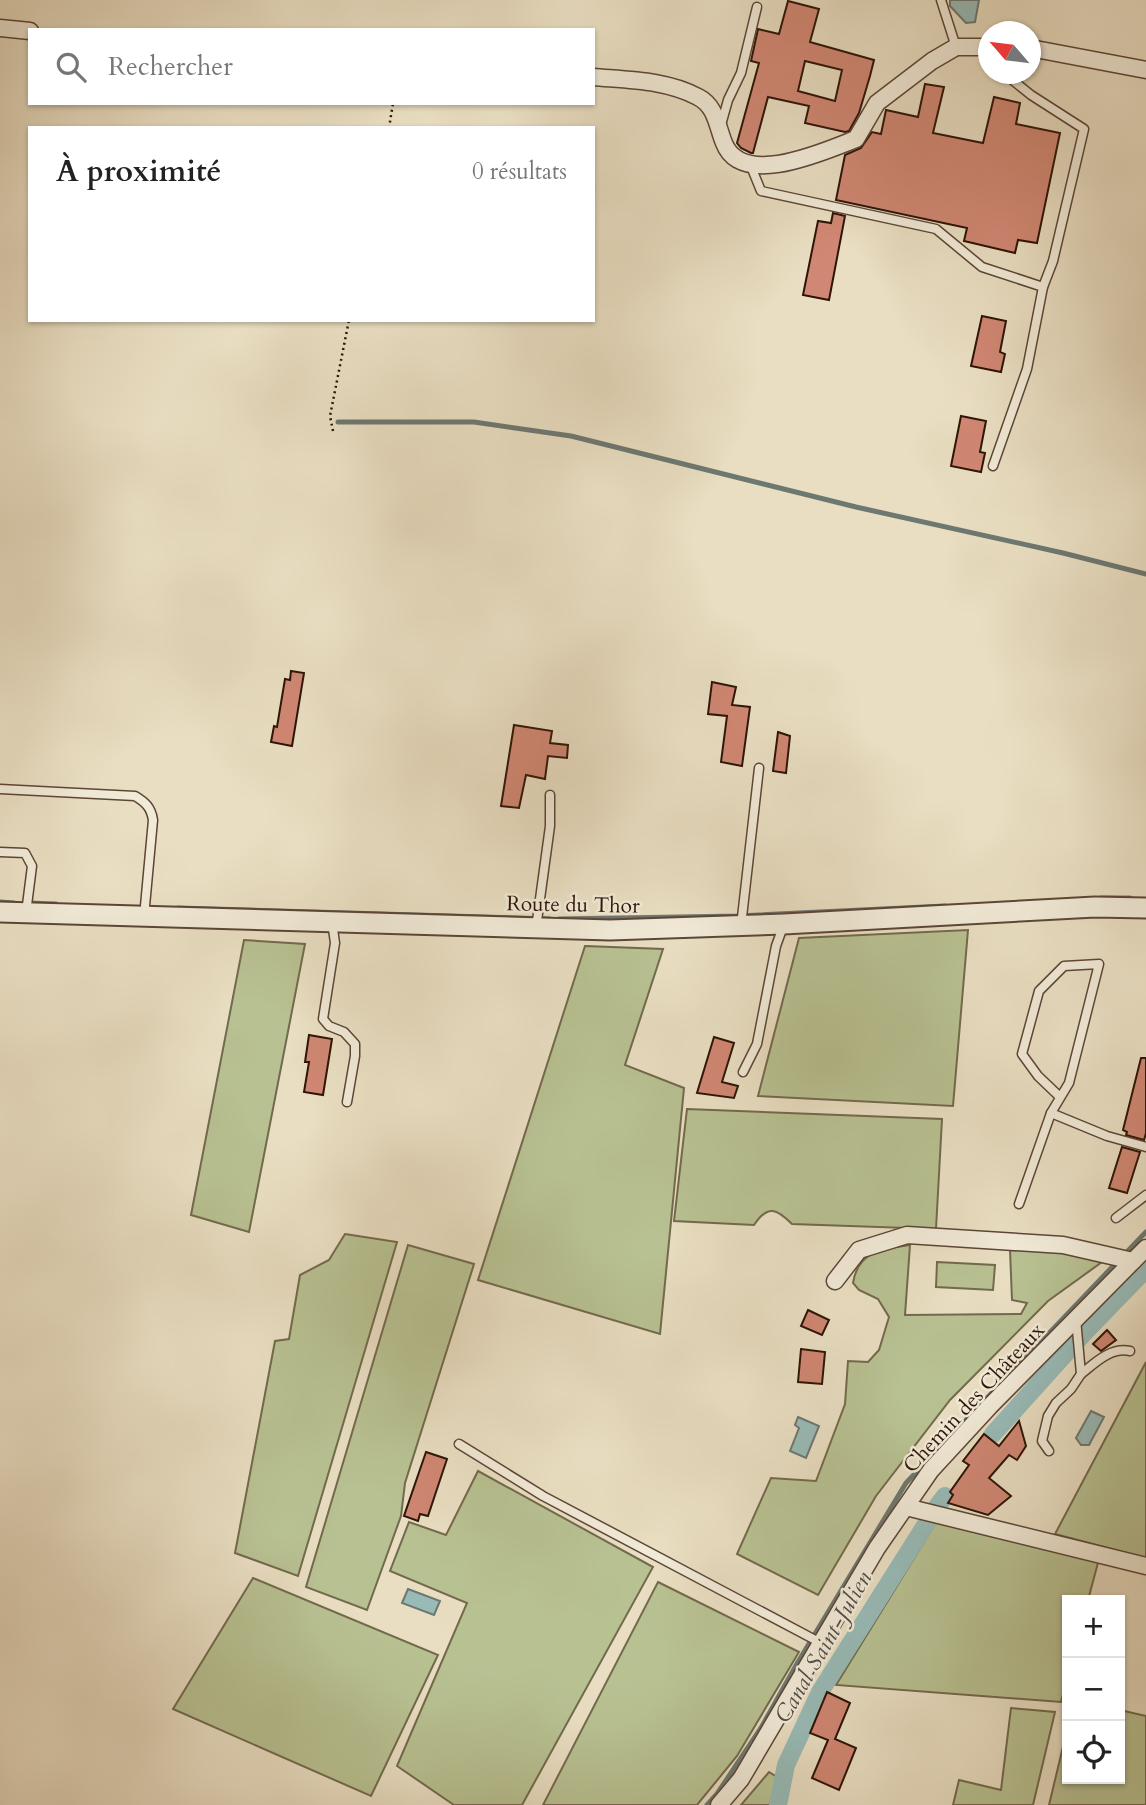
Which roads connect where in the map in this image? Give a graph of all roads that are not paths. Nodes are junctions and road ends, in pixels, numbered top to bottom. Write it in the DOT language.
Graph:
graph roads {
  1 [pos="941,0"];
  2 [pos="757,7"];
  3 [pos="0,29"];
  4 [pos="28,31"];
  5 [pos="956,47"];
  6 [pos="978,47"];
  7 [pos="1041,50"];
  8 [pos="1146,70"];
  9 [pos="595,77"];
  10 [pos="1017,84"];
  11 [pos="720,127"];
  12 [pos="750,163"];
  13 [pos="1043,287"];
  14 [pos="993,466"];
  15 [pos="759,768"];
  16 [pos="0,789"];
  17 [pos="550,795"];
  18 [pos="0,852"];
  19 [pos="1146,908"];
  20 [pos="0,912"];
  21 [pos="26,913"];
  22 [pos="147,916"];
  23 [pos="332,922"];
  24 [pos="784,924"];
  25 [pos="741,926"];
  26 [pos="536,928"];
  27 [pos="743,1072"];
  28 [pos="1060,1097"];
  29 [pos="347,1102"];
  30 [pos="1051,1113"];
  31 [pos="1146,1147"];
  32 [pos="1146,1195"];
  33 [pos="1019,1204"];
  34 [pos="1116,1218"];
  35 [pos="1146,1248"];
  36 [pos="1133,1261"];
  37 [pos="835,1281"];
  38 [pos="1076,1320"];
  39 [pos="1130,1351"];
  40 [pos="1081,1374"];
  41 [pos="459,1444"];
  42 [pos="1049,1451"];
  43 [pos="906,1507"];
  44 [pos="1146,1566"];
  45 [pos="821,1643"];
  46 [pos="719,1805"];
  1 -- 5 [label="lane"];
  2 -- 11 [label="lane"];
  3 -- 4 [label="street"];
  5 -- 6 [label="street"];
  5 -- 12 [label="street"];
  7 -- 8 [label="street"];
  9 -- 11 [label="street"];
  10 -- 13 [label="lane"];
  11 -- 12 [label="street"];
  12 -- 13 [label="lane"];
  13 -- 14 [label="lane"];
  15 -- 25 [label="lane"];
  16 -- 22 [label="lane"];
  17 -- 26 [label="lane"];
  18 -- 21 [label="lane"];
  19 -- 24 [label="street, Route du Thor"];
  20 -- 21 [label="street, Route du Thor"];
  21 -- 22 [label="street, Route du Thor"];
  22 -- 23 [label="street, Route du Thor"];
  23 -- 26 [label="street, Route du Thor"];
  23 -- 29 [label="lane"];
  24 -- 25 [label="street, Route du Thor"];
  24 -- 27 [label="lane"];
  25 -- 26 [label="street, Route du Thor"];
  28 -- 28 [label="lane"];
  28 -- 30 [label="lane"];
  30 -- 31 [label="lane"];
  30 -- 33 [label="lane"];
  32 -- 34 [label="lane"];
  35 -- 36 [label="street, Chemin des Châteaux"];
  36 -- 37 [label="street"];
  36 -- 38 [label="street, Chemin des Châteaux"];
  38 -- 40 [label="lane"];
  38 -- 43 [label="street, Chemin des Châteaux"];
  39 -- 40 [label="lane"];
  40 -- 42 [label="lane"];
  41 -- 45 [label="lane"];
  43 -- 44 [label="street"];
  43 -- 45 [label="street, Chemin des Châteaux"];
  45 -- 46 [label="street, Chemin des Châteaux"];
}
